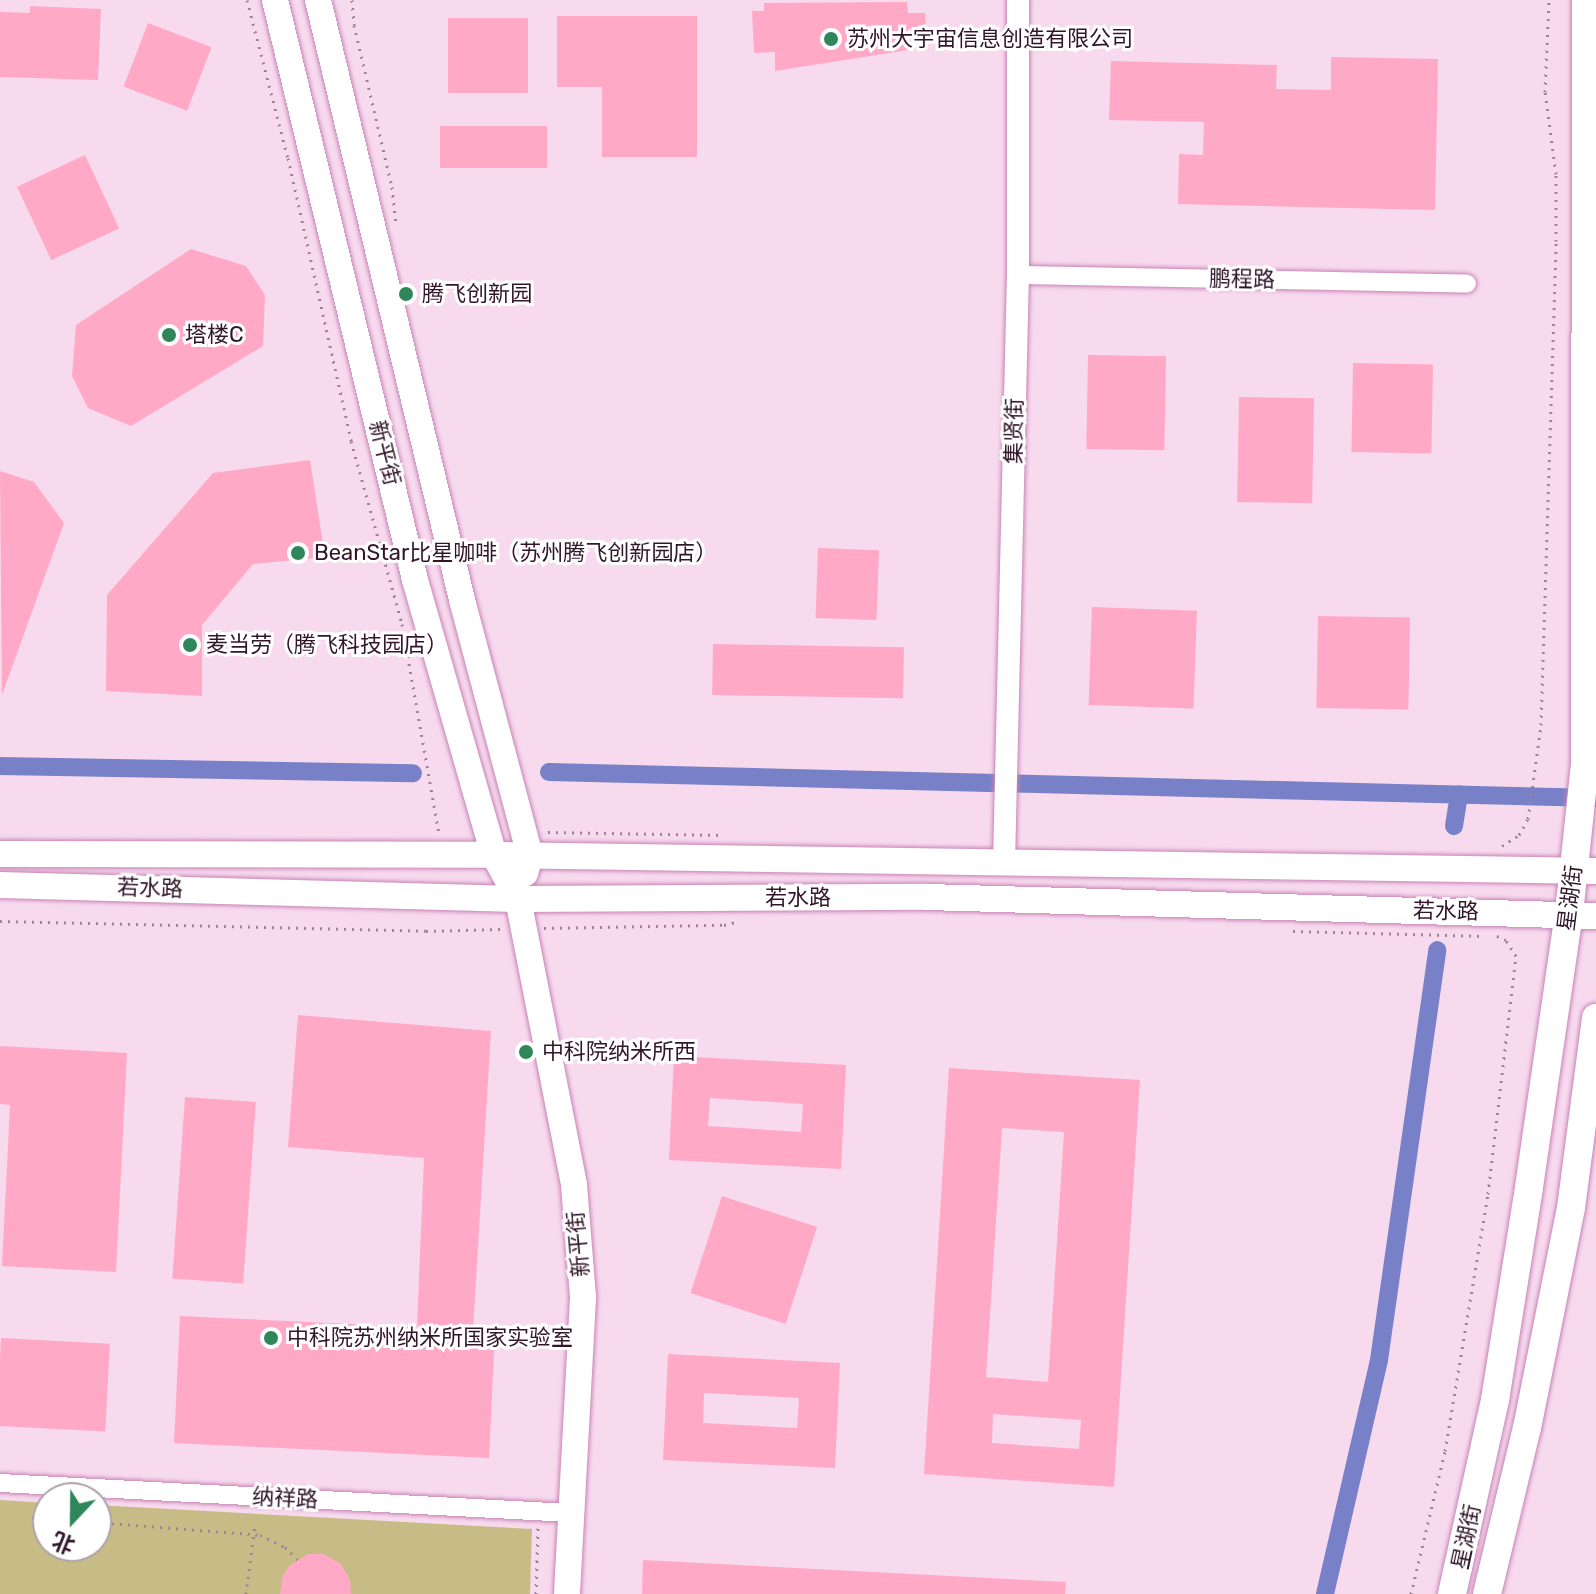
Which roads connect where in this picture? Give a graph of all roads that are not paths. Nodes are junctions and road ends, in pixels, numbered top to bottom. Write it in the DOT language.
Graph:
graph roads {
  1 [pos="275,0"];
  2 [pos="318,0"];
  3 [pos="1018,0"];
  4 [pos="1586,0"];
  5 [pos="1018,275"];
  6 [pos="1467,284"];
  7 [pos="0,854"];
  8 [pos="494,855"];
  9 [pos="530,856"];
  10 [pos="1004,863"];
  11 [pos="1584,871"];
  12 [pos="0,885"];
  13 [pos="518,899"];
  14 [pos="1582,915"];
  15 [pos="1596,1018"];
  16 [pos="0,1483"];
  17 [pos="571,1513"];
  18 [pos="567,1594"];
  19 [pos="1452,1594"];
  20 [pos="1487,1594"];
  1 -- 8 [label="main road, 新平街"];
  2 -- 9 [label="main road, 新平街"];
  3 -- 5 [label="street, 集贤街"];
  4 -- 11 [label="main road, 星湖街"];
  5 -- 6 [label="street, 鹏程路"];
  5 -- 10 [label="street, 集贤街"];
  7 -- 8 [label="main road, 若水路"];
  8 -- 9 [label="main road, 若水路"];
  8 -- 13 [label="main road, 新平街"];
  9 -- 10 [label="main road, 若水路"];
  9 -- 13 [label="main road, 新平街"];
  10 -- 11 [label="main road, 若水路"];
  11 -- 14 [label="main road, 星湖街"];
  12 -- 13 [label="main road, 若水路"];
  13 -- 14 [label="main road, 若水路"];
  13 -- 17 [label="main road, 新平街"];
  14 -- 19 [label="main road, 星湖街"];
  15 -- 20 [label="main road, 星湖街"];
  16 -- 17 [label="street, 纳祥路"];
  17 -- 18 [label="main road, 新平街"];
}
